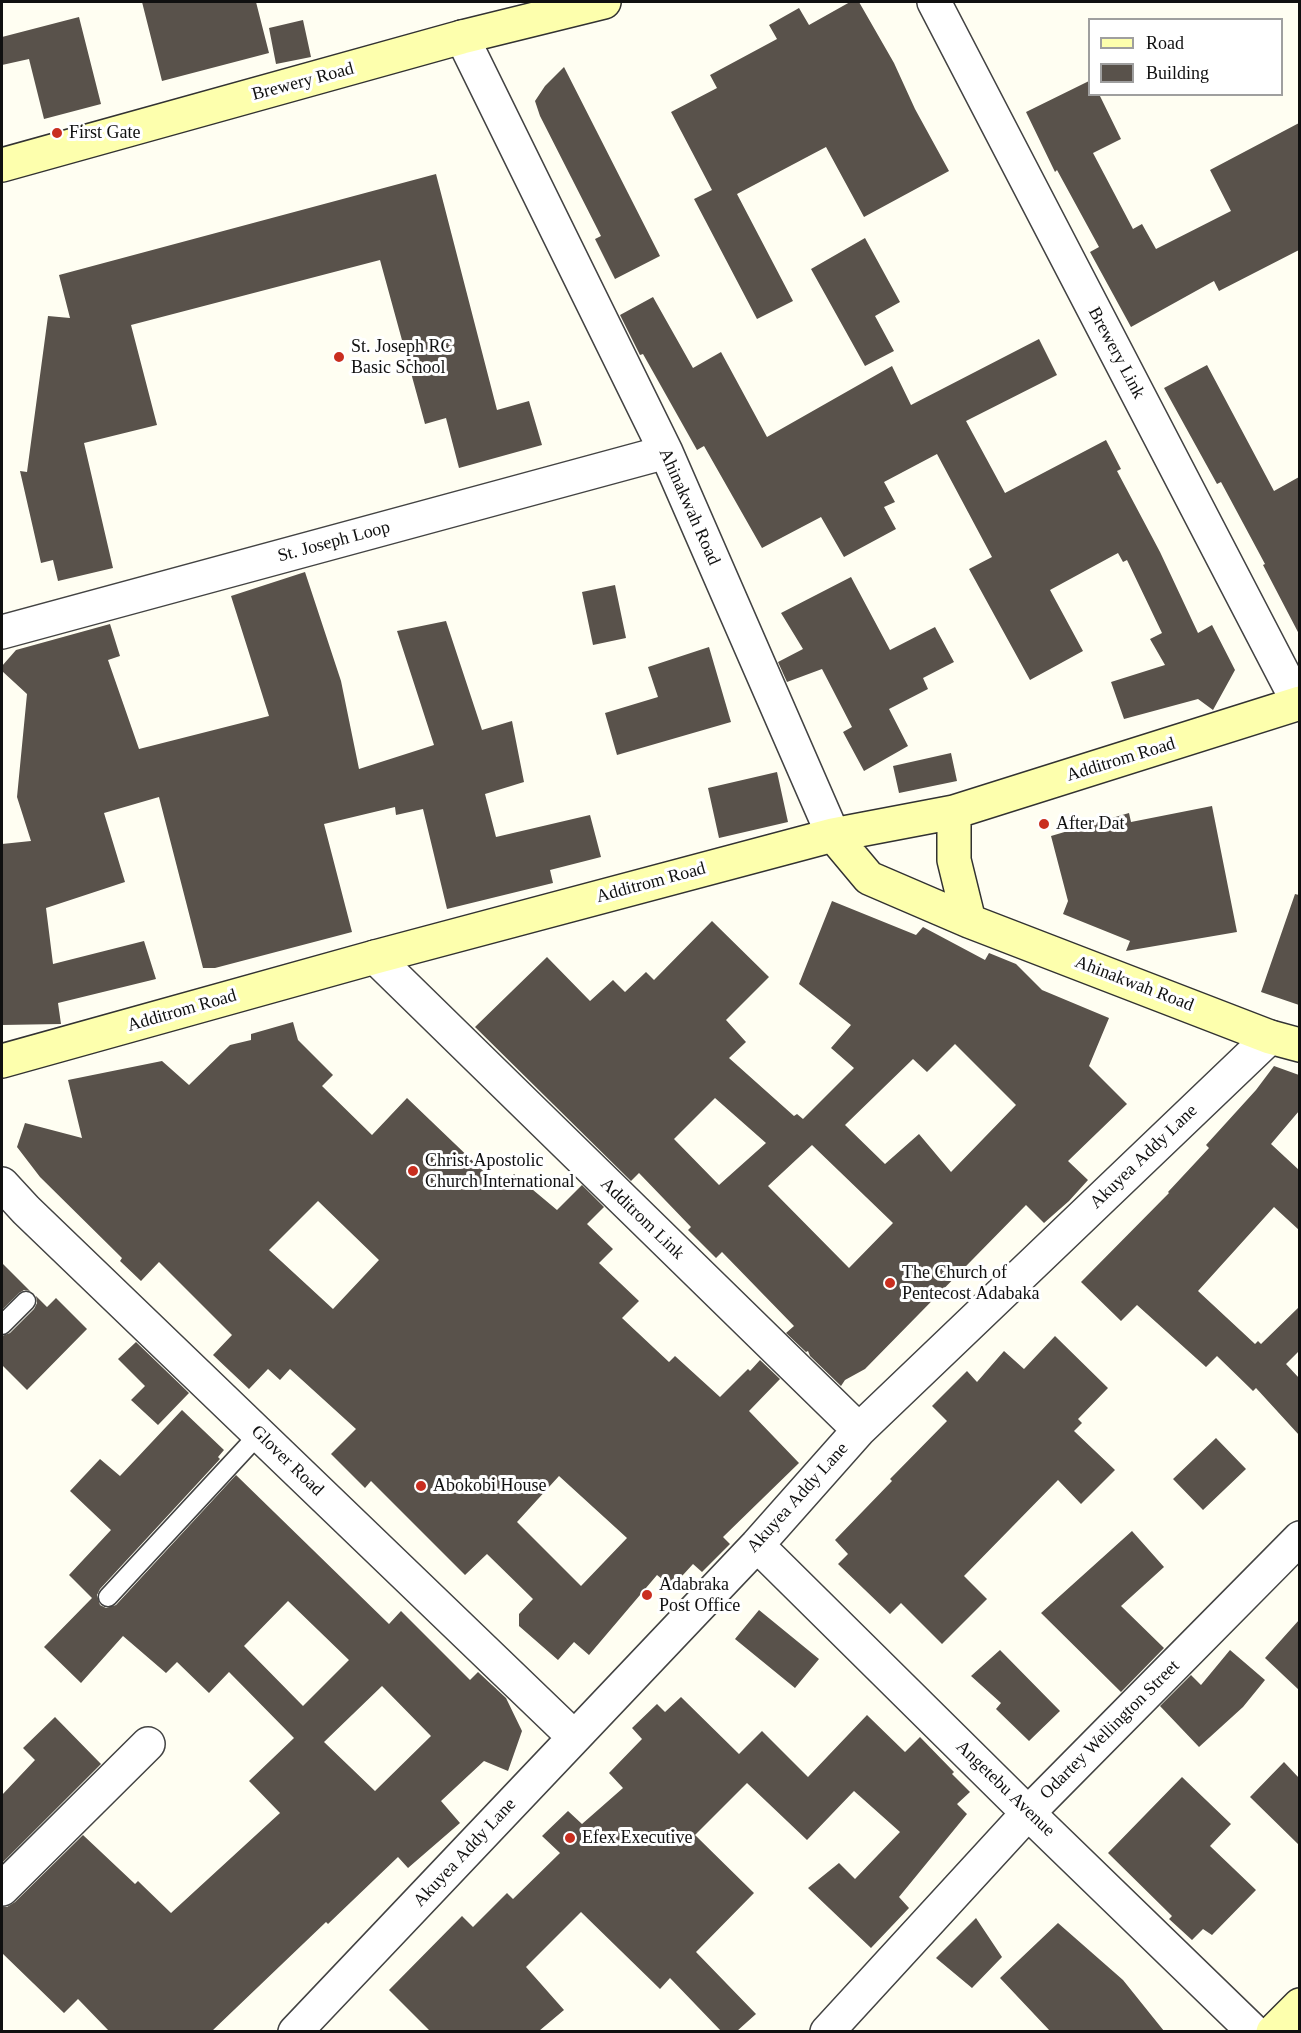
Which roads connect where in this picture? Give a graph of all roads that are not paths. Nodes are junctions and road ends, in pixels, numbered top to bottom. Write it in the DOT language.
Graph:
graph roads {
  1 [pos="604,2"];
  2 [pos="934,2"];
  3 [pos="462,38"];
  4 [pos="2,165"];
  5 [pos="666,452"];
  6 [pos="2,632"];
  7 [pos="1299,704"];
  8 [pos="954,812"];
  9 [pos="833,835"];
  10 [pos="969,921"];
  11 [pos="375,957"];
  12 [pos="1285,1041"];
  13 [pos="2,1061"];
  14 [pos="2,1184"];
  15 [pos="26,1301"];
  16 [pos="2,1325"];
  17 [pos="859,1430"];
  18 [pos="259,1434"];
  19 [pos="1299,1538"];
  20 [pos="757,1545"];
  21 [pos="108,1597"];
  22 [pos="574,1737"];
  23 [pos="148,1744"];
  24 [pos="1028,1813"];
  25 [pos="2,1890"];
  26 [pos="1299,2005"];
  27 [pos="295,2031"];
  28 [pos="827,2031"];
  29 [pos="1254,2031"];
  30 [pos="1273,2031"];
  1 -- 3 [label="street, Brewery Road"];
  2 -- 7 [label="street, Brewery Link"];
  3 -- 4 [label="street, Brewery Road"];
  3 -- 5 [label="street, Ahinakwah Road"];
  5 -- 6 [label="street, St. Joseph Loop"];
  5 -- 9 [label="street, Ahinakwah Road"];
  7 -- 8 [label="street, Additrom Road"];
  8 -- 9 [label="street, Additrom Road"];
  8 -- 10 [label="street"];
  9 -- 10 [label="street, Ahinakwah Road"];
  9 -- 11 [label="street, Additrom Road"];
  10 -- 12 [label="street, Ahinakwah Road"];
  11 -- 13 [label="street, Additrom Road"];
  11 -- 17 [label="street, Additrom Link"];
  12 -- 17 [label="street, Akuyea Addy Lane"];
  14 -- 18 [label="street, Glover Road"];
  15 -- 16 [label="lane"];
  17 -- 20 [label="street, Akuyea Addy Lane"];
  18 -- 21 [label="lane"];
  18 -- 22 [label="street, Glover Road"];
  19 -- 24 [label="street, Odartey Wellington Street"];
  20 -- 22 [label="street, Akuyea Addy Lane"];
  20 -- 24 [label="street, Angetebu Avenue"];
  22 -- 27 [label="street, Akuyea Addy Lane"];
  23 -- 25 [label="street"];
  24 -- 28 [label="street, Odartey Wellington Street"];
  24 -- 29 [label="street, Angetebu Avenue"];
  26 -- 30 [label="street"];
}
